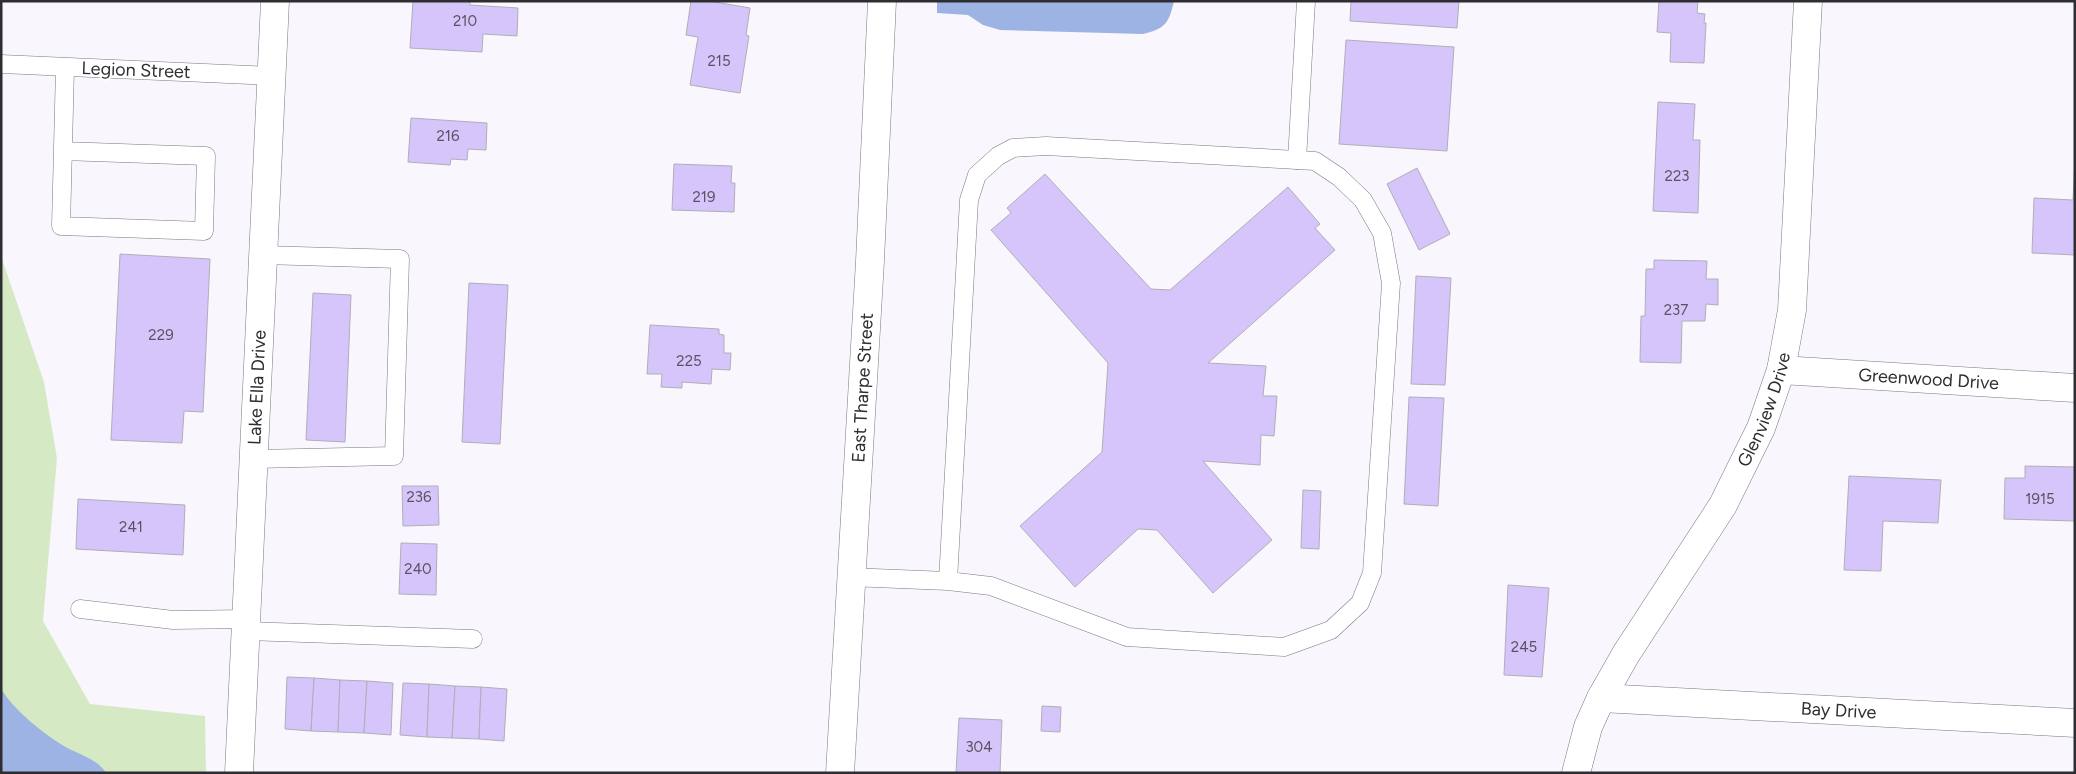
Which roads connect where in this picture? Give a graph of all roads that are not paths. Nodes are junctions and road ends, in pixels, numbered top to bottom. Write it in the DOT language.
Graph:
graph roads {
  1 [pos="275,1"];
  2 [pos="882,1"];
  3 [pos="1306,1"];
  4 [pos="1808,1"];
  5 [pos="1,64"];
  6 [pos="65,68"];
  7 [pos="271,76"];
  8 [pos="63,151"];
  9 [pos="1298,160"];
  10 [pos="262,255"];
  11 [pos="1781,370"];
  12 [pos="2075,388"];
  13 [pos="253,459"];
  14 [pos="849,577"];
  15 [pos="948,581"];
  16 [pos="80,609"];
  17 [pos="246,625"];
  18 [pos="473,639"];
  19 [pos="1601,698"];
  20 [pos="2075,723"];
  21 [pos="239,773"];
  22 [pos="840,773"];
  23 [pos="1576,773"];
  1 -- 7 [label="street, Lake Ella Drive"];
  2 -- 14 [label="street, East Tharpe Street"];
  3 -- 9 [label="lane"];
  4 -- 11 [label="street, Glenview Drive"];
  5 -- 6 [label="lane, Legion Street"];
  6 -- 7 [label="lane, Legion Street"];
  6 -- 8 [label="lane"];
  7 -- 10 [label="street, Lake Ella Drive"];
  8 -- 8 [label="lane"];
  9 -- 15 [label="lane"];
  9 -- 15 [label="lane"];
  10 -- 13 [label="street, Lake Ella Drive"];
  10 -- 13 [label="lane"];
  11 -- 12 [label="street, Greenwood Drive"];
  11 -- 19 [label="street, Glenview Drive"];
  13 -- 17 [label="street, Lake Ella Drive"];
  14 -- 15 [label="lane"];
  14 -- 22 [label="street, East Tharpe Street"];
  16 -- 17 [label="lane"];
  17 -- 18 [label="lane"];
  17 -- 21 [label="street, Lake Ella Drive"];
  19 -- 20 [label="street, Bay Drive"];
  19 -- 23 [label="street, Glenview Drive"];
}
